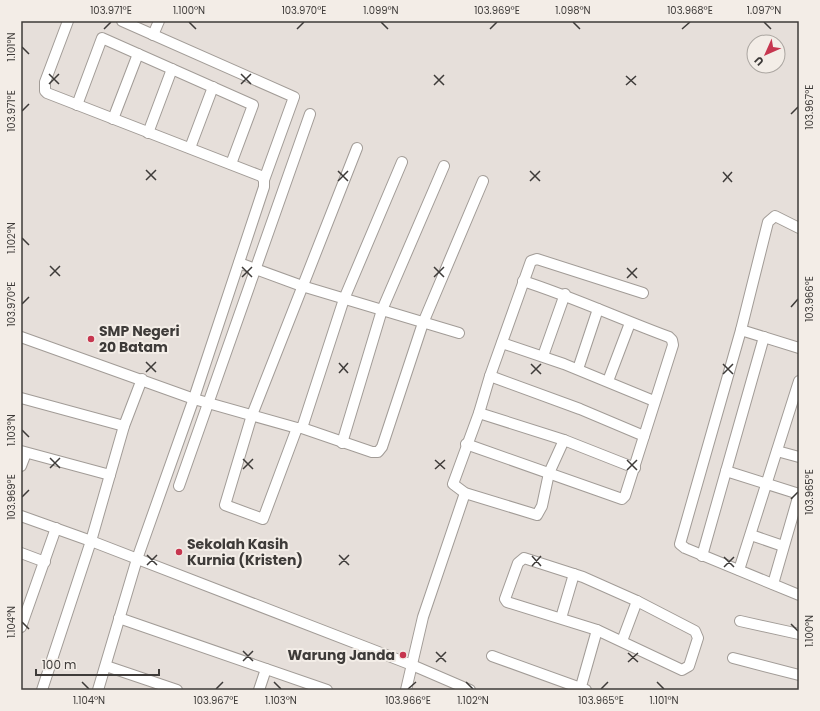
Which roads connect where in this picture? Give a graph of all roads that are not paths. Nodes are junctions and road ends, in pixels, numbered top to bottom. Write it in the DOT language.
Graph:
graph roads {
  1 [pos="68,21"];
  2 [pos="122,21"];
  3 [pos="158,21"];
  4 [pos="153,35"];
  5 [pos="138,54"];
  6 [pos="172,69"];
  7 [pos="213,87"];
  8 [pos="77,105"];
  9 [pos="310,114"];
  10 [pos="113,119"];
  11 [pos="148,132"];
  12 [pos="190,148"];
  13 [pos="357,148"];
  14 [pos="402,162"];
  15 [pos="231,164"];
  16 [pos="444,166"];
  17 [pos="264,180"];
  18 [pos="483,180"];
  19 [pos="799,228"];
  20 [pos="239,263"];
  21 [pos="255,268"];
  22 [pos="523,281"];
  23 [pos="302,286"];
  24 [pos="643,293"];
  25 [pos="565,294"];
  26 [pos="344,299"];
  27 [pos="598,309"];
  28 [pos="382,310"];
  29 [pos="423,322"];
  30 [pos="630,322"];
  31 [pos="741,330"];
  32 [pos="459,333"];
  33 [pos="21,337"];
  34 [pos="764,337"];
  35 [pos="502,344"];
  36 [pos="799,348"];
  37 [pos="543,356"];
  38 [pos="578,369"];
  39 [pos="490,376"];
  40 [pos="142,379"];
  41 [pos="608,381"];
  42 [pos="798,386"];
  43 [pos="21,398"];
  44 [pos="194,399"];
  45 [pos="654,401"];
  46 [pos="208,403"];
  47 [pos="479,413"];
  48 [pos="252,415"];
  49 [pos="124,426"];
  50 [pos="299,428"];
  51 [pos="644,436"];
  52 [pos="564,440"];
  53 [pos="342,443"];
  54 [pos="466,444"];
  55 [pos="777,451"];
  56 [pos="23,452"];
  57 [pos="799,457"];
  58 [pos="21,466"];
  59 [pos="634,468"];
  60 [pos="726,471"];
  61 [pos="549,473"];
  62 [pos="110,475"];
  63 [pos="767,484"];
  64 [pos="179,486"];
  65 [pos="466,493"];
  66 [pos="799,494"];
  67 [pos="21,516"];
  68 [pos="56,528"];
  69 [pos="751,535"];
  70 [pos="90,541"];
  71 [pos="783,546"];
  72 [pos="21,553"];
  73 [pos="702,556"];
  74 [pos="137,559"];
  75 [pos="45,562"];
  76 [pos="739,570"];
  77 [pos="574,574"];
  78 [pos="773,584"];
  79 [pos="799,595"];
  80 [pos="637,601"];
  81 [pos="119,618"];
  82 [pos="561,618"];
  83 [pos="740,621"];
  84 [pos="21,627"];
  85 [pos="597,630"];
  86 [pos="799,634"];
  87 [pos="622,642"];
  88 [pos="492,656"];
  89 [pos="733,658"];
  90 [pos="412,665"];
  91 [pos="106,666"];
  92 [pos="266,669"];
  93 [pos="799,675"];
  94 [pos="582,689"];
  95 [pos="42,690"];
  96 [pos="98,690"];
  97 [pos="177,690"];
  98 [pos="259,690"];
  99 [pos="327,690"];
  100 [pos="406,690"];
  101 [pos="470,690"];
  1 -- 8 [label="street"];
  2 -- 4 [label="street"];
  3 -- 4 [label="street"];
  4 -- 17 [label="street"];
  5 -- 6 [label="street"];
  5 -- 8 [label="street"];
  5 -- 10 [label="street"];
  6 -- 7 [label="street"];
  6 -- 11 [label="street"];
  7 -- 12 [label="street"];
  7 -- 15 [label="street"];
  8 -- 10 [label="street"];
  9 -- 21 [label="street"];
  10 -- 11 [label="street"];
  11 -- 12 [label="street"];
  12 -- 15 [label="street"];
  13 -- 23 [label="street"];
  14 -- 26 [label="street"];
  15 -- 17 [label="street"];
  16 -- 28 [label="street"];
  17 -- 20 [label="street"];
  18 -- 29 [label="street"];
  19 -- 31 [label="street"];
  20 -- 21 [label="street"];
  20 -- 44 [label="street"];
  21 -- 23 [label="street"];
  21 -- 46 [label="street"];
  22 -- 24 [label="street"];
  22 -- 25 [label="street"];
  22 -- 35 [label="street"];
  23 -- 26 [label="street"];
  23 -- 48 [label="street"];
  25 -- 27 [label="street"];
  25 -- 37 [label="street"];
  26 -- 28 [label="street"];
  26 -- 50 [label="street"];
  27 -- 30 [label="street"];
  27 -- 38 [label="street"];
  28 -- 29 [label="street"];
  28 -- 53 [label="street"];
  29 -- 32 [label="street"];
  29 -- 53 [label="street"];
  30 -- 41 [label="street"];
  30 -- 45 [label="street"];
  31 -- 34 [label="street"];
  31 -- 73 [label="street"];
  33 -- 40 [label="street"];
  34 -- 36 [label="street"];
  34 -- 60 [label="street"];
  35 -- 37 [label="street"];
  35 -- 39 [label="street"];
  37 -- 38 [label="street"];
  38 -- 41 [label="street"];
  39 -- 47 [label="street"];
  39 -- 51 [label="street"];
  40 -- 44 [label="street"];
  40 -- 49 [label="street"];
  41 -- 45 [label="street"];
  42 -- 55 [label="street"];
  43 -- 49 [label="street"];
  44 -- 46 [label="street"];
  44 -- 74 [label="street"];
  45 -- 51 [label="street"];
  46 -- 48 [label="street"];
  46 -- 64 [label="street"];
  47 -- 52 [label="street"];
  47 -- 54 [label="street"];
  48 -- 50 [label="street"];
  48 -- 50 [label="street"];
  49 -- 62 [label="street"];
  50 -- 53 [label="street"];
  51 -- 59 [label="street"];
  52 -- 59 [label="street"];
  52 -- 61 [label="street"];
  54 -- 61 [label="street"];
  54 -- 65 [label="street"];
  55 -- 57 [label="street"];
  55 -- 63 [label="street"];
  56 -- 58 [label="street"];
  56 -- 62 [label="street"];
  59 -- 61 [label="street"];
  60 -- 63 [label="street"];
  60 -- 73 [label="street"];
  61 -- 65 [label="street"];
  62 -- 70 [label="street"];
  63 -- 66 [label="street"];
  63 -- 69 [label="street"];
  65 -- 90 [label="street"];
  66 -- 71 [label="street"];
  67 -- 68 [label="street"];
  68 -- 70 [label="street"];
  68 -- 75 [label="street"];
  69 -- 71 [label="street"];
  69 -- 76 [label="street"];
  70 -- 74 [label="street"];
  70 -- 95 [label="street"];
  71 -- 78 [label="street"];
  72 -- 75 [label="street"];
  73 -- 76 [label="street"];
  74 -- 81 [label="street"];
  74 -- 90 [label="street"];
  75 -- 84 [label="street"];
  76 -- 78 [label="street"];
  77 -- 80 [label="street"];
  77 -- 82 [label="street"];
  77 -- 82 [label="street"];
  78 -- 79 [label="street"];
  80 -- 87 [label="street"];
  80 -- 87 [label="street"];
  81 -- 91 [label="street"];
  81 -- 92 [label="street"];
  82 -- 85 [label="street"];
  83 -- 86 [label="street"];
  85 -- 87 [label="street"];
  85 -- 94 [label="street"];
  88 -- 94 [label="street"];
  89 -- 93 [label="street"];
  90 -- 100 [label="street"];
  90 -- 101 [label="street"];
  91 -- 96 [label="street"];
  91 -- 97 [label="street"];
  92 -- 98 [label="street"];
  92 -- 99 [label="street"];
}
